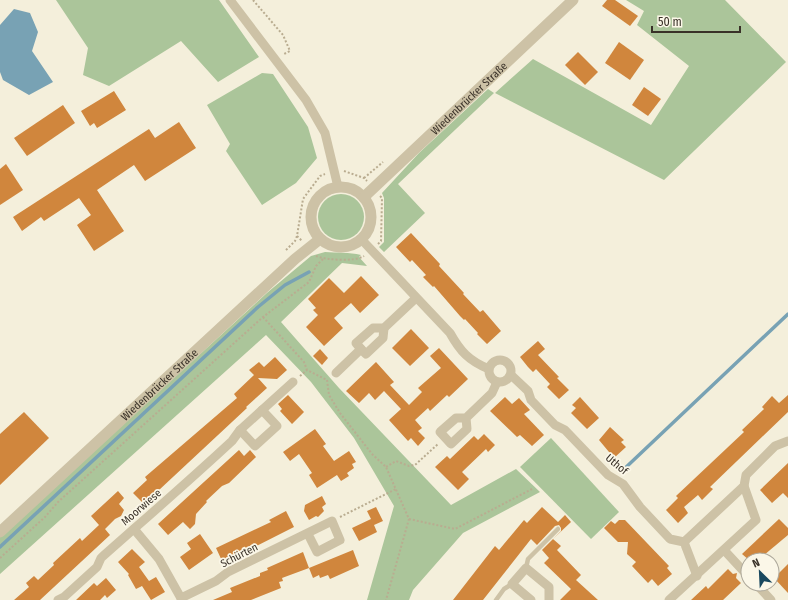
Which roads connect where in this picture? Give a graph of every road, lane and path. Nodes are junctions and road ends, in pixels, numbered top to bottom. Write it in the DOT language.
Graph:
graph roads {
  1 [pos="230,0"];
  2 [pos="253,0"];
  3 [pos="573,0"];
  4 [pos="275,58"];
  5 [pos="338,169"];
  6 [pos="320,176"];
  7 [pos="364,178"];
  8 [pos="338,187"];
  9 [pos="364,197"];
  10 [pos="382,198"];
  11 [pos="320,239"];
  12 [pos="362,240"];
  13 [pos="381,241"];
  14 [pos="287,250"];
  15 [pos="359,259"];
  16 [pos="416,298"];
  17 [pos="263,317"];
  18 [pos="384,328"];
  19 [pos="362,349"];
  20 [pos="489,369"];
  21 [pos="336,373"];
  22 [pos="511,376"];
  23 [pos="293,382"];
  24 [pos="497,382"];
  25 [pos="262,410"];
  26 [pos="466,418"];
  27 [pos="240,430"];
  28 [pos="445,437"];
  29 [pos="788,441"];
  30 [pos="386,467"];
  31 [pos="744,486"];
  32 [pos="396,489"];
  33 [pos="532,489"];
  34 [pos="408,519"];
  35 [pos="332,522"];
  36 [pos="134,529"];
  37 [pos="558,529"];
  38 [pos="0,532"];
  39 [pos="308,534"];
  40 [pos="684,542"];
  41 [pos="724,550"];
  42 [pos="0,558"];
  43 [pos="740,567"];
  44 [pos="526,568"];
  45 [pos="697,576"];
  46 [pos="512,584"];
  47 [pos="764,592"];
  48 [pos="182,599"];
  49 [pos="58,600"];
  50 [pos="386,600"];
  51 [pos="496,600"];
  52 [pos="531,600"];
  53 [pos="549,600"];
  54 [pos="669,600"];
  55 [pos="771,600"];
  1 -- 4 [label="street"];
  2 -- 4 [label="path"];
  3 -- 9 [label="street, Wiedenbrücker Straße"];
  4 -- 8 [label="street"];
  5 -- 7 [label="path"];
  6 -- 14 [label="path"];
  8 -- 9 [label="street"];
  8 -- 11 [label="street"];
  9 -- 12 [label="street"];
  10 -- 13 [label="path"];
  11 -- 12 [label="street"];
  11 -- 38 [label="street, Wiedenbrücker Straße"];
  12 -- 16 [label="street"];
  15 -- 17 [label="path"];
  16 -- 18 [label="street"];
  16 -- 20 [label="street"];
  17 -- 30 [label="path"];
  17 -- 42 [label="path"];
  18 -- 19 [label="street"];
  18 -- 19 [label="street"];
  19 -- 21 [label="street"];
  20 -- 22 [label="street"];
  20 -- 24 [label="street"];
  22 -- 24 [label="street"];
  22 -- 40 [label="street, Uthof"];
  23 -- 25 [label="street, Moorwiese"];
  24 -- 26 [label="street"];
  25 -- 27 [label="street, Moorwiese"];
  25 -- 27 [label="street"];
  26 -- 28 [label="street"];
  26 -- 28 [label="street"];
  27 -- 36 [label="street, Moorwiese"];
  28 -- 30 [label="path"];
  29 -- 31 [label="street"];
  30 -- 32 [label="path"];
  31 -- 40 [label="street"];
  31 -- 41 [label="street"];
  32 -- 34 [label="path"];
  32 -- 35 [label="path"];
  33 -- 34 [label="path"];
  34 -- 50 [label="path"];
  35 -- 39 [label="street, Schürten"];
  35 -- 39 [label="street"];
  36 -- 48 [label="street, Schürten"];
  36 -- 49 [label="street, Moorwiese"];
  37 -- 44 [label="lane"];
  39 -- 48 [label="street, Schürten"];
  40 -- 45 [label="street"];
  41 -- 43 [label="street"];
  41 -- 45 [label="street"];
  44 -- 46 [label="street"];
  44 -- 53 [label="street"];
  45 -- 54 [label="street"];
  46 -- 51 [label="lane"];
  46 -- 52 [label="street"];
  47 -- 55 [label="street"];
}
